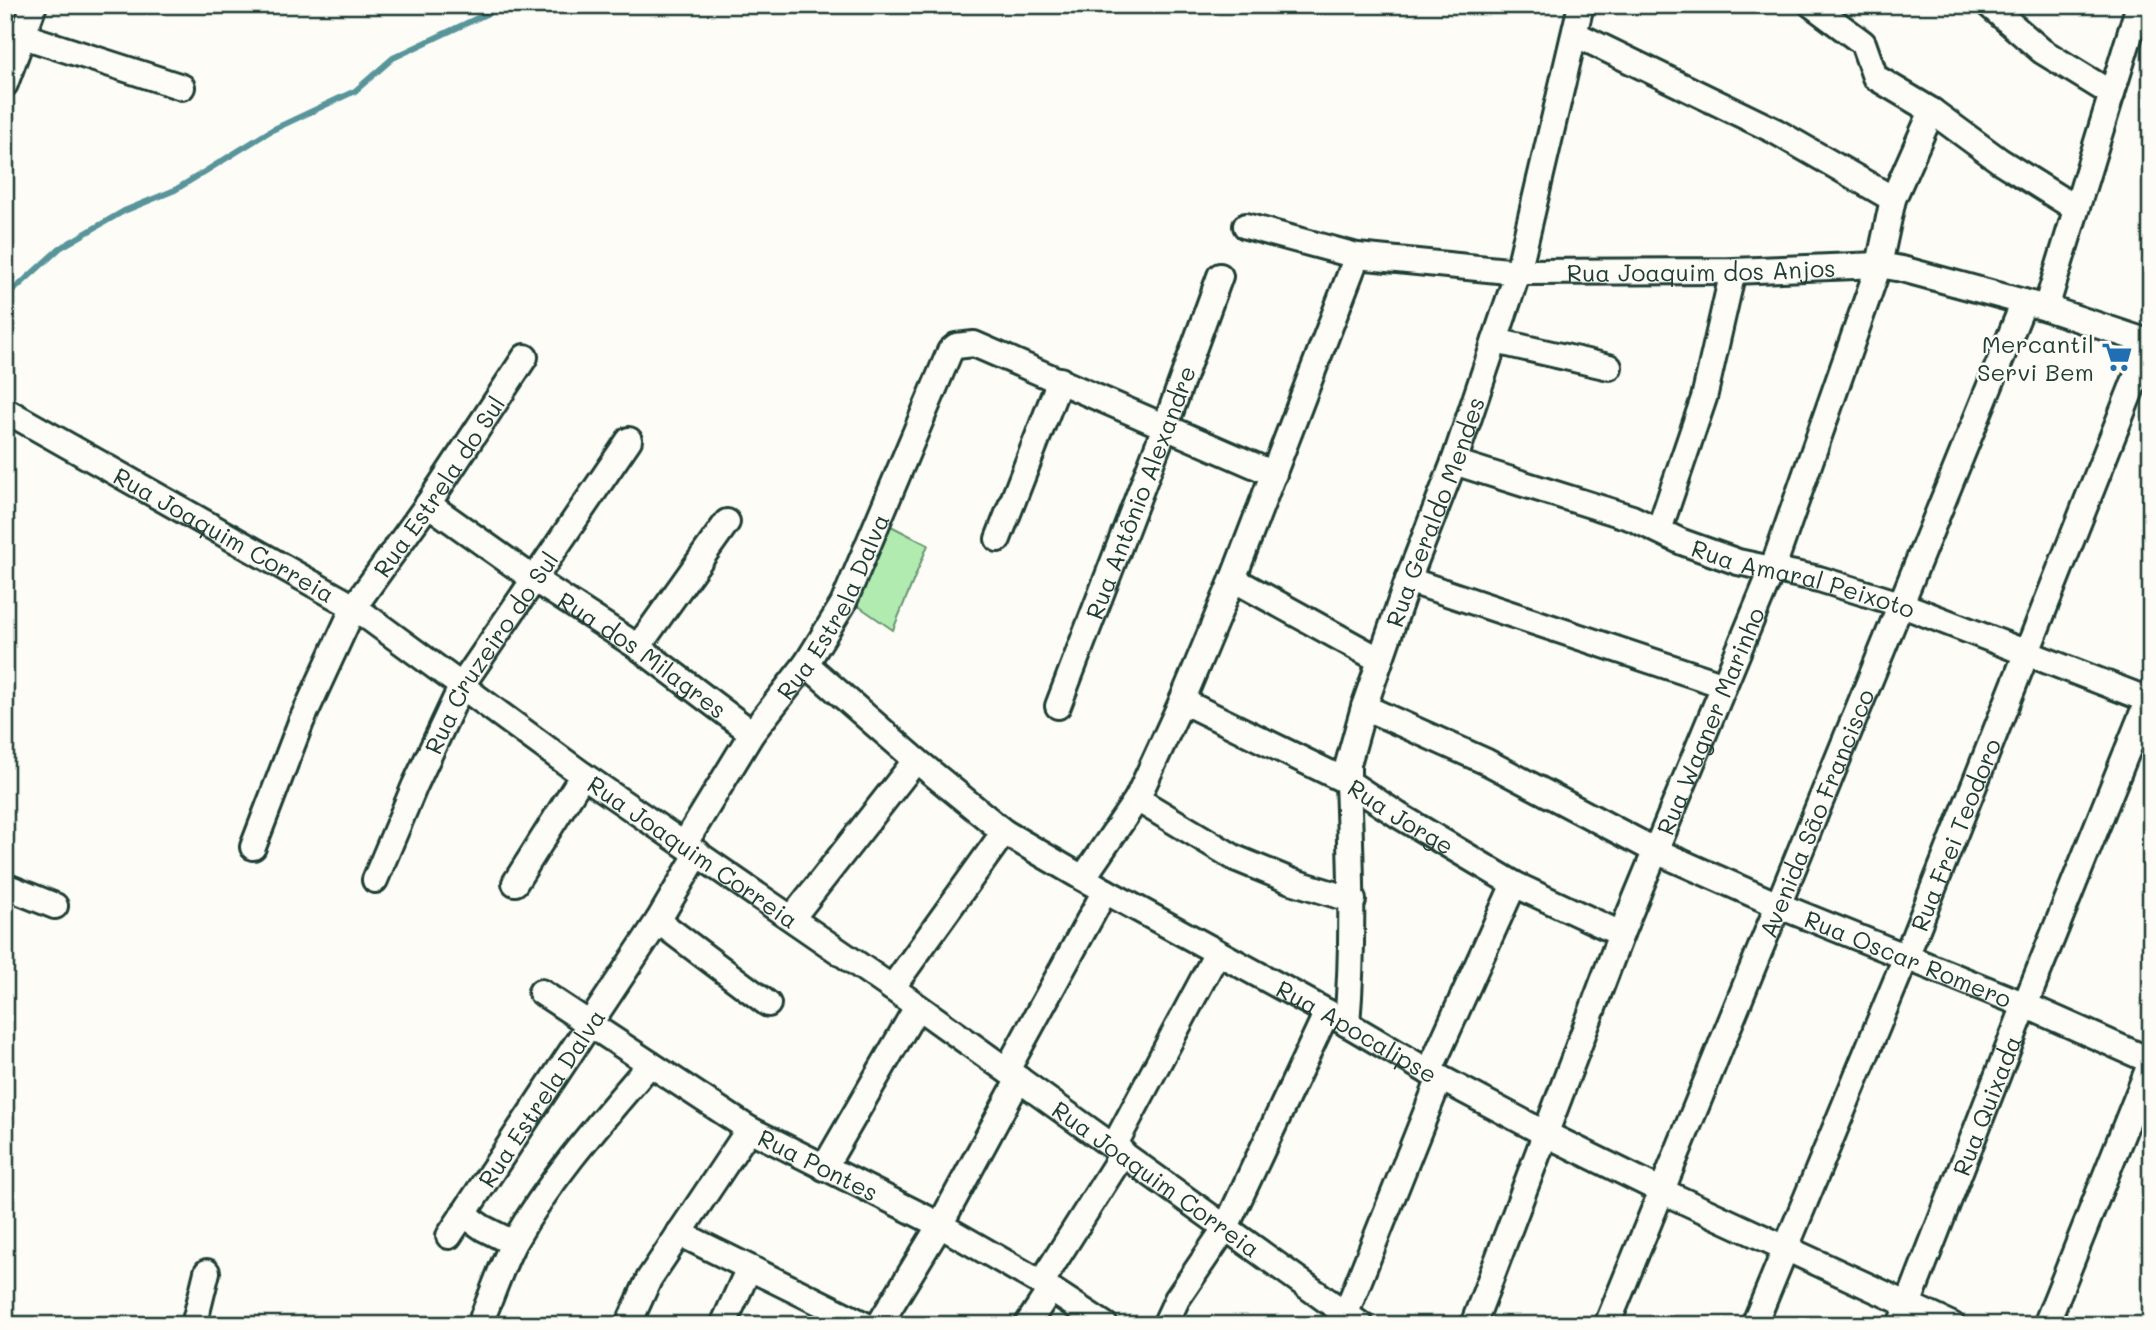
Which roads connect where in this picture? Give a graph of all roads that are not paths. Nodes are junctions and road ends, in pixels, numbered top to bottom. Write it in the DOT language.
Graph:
graph roads {
  1 [pos="34,5"];
  2 [pos="1581,5"];
  3 [pos="1812,5"];
  4 [pos="1990,5"];
  5 [pos="2139,5"];
  6 [pos="14,34"];
  7 [pos="1576,34"];
  8 [pos="5,84"];
  9 [pos="182,87"];
  10 [pos="2112,94"];
  11 [pos="1932,111"];
  12 [pos="1893,199"];
  13 [pos="2075,208"];
  14 [pos="1245,226"];
  15 [pos="1357,256"];
  16 [pos="1879,265"];
  17 [pos="1733,271"];
  18 [pos="1518,272"];
  19 [pos="1220,276"];
  20 [pos="2035,306"];
  21 [pos="1495,341"];
  22 [pos="2150,342"];
  23 [pos="525,357"];
  24 [pos="1609,367"];
  25 [pos="1060,380"];
  26 [pos="5,410"];
  27 [pos="1165,428"];
  28 [pos="629,440"];
  29 [pos="1454,462"];
  30 [pos="1274,474"];
  31 [pos="428,505"];
  32 [pos="727,522"];
  33 [pos="1658,530"];
  34 [pos="998,539"];
  35 [pos="1772,570"];
  36 [pos="1234,579"];
  37 [pos="535,580"];
  38 [pos="1408,580"];
  39 [pos="1900,604"];
  40 [pos="354,607"];
  41 [pos="638,647"];
  42 [pos="2026,652"];
  43 [pos="1380,660"];
  44 [pos="806,664"];
  45 [pos="462,685"];
  46 [pos="1724,685"];
  47 [pos="2150,697"];
  48 [pos="1182,701"];
  49 [pos="1058,706"];
  50 [pos="1364,707"];
  51 [pos="752,733"];
  52 [pos="916,760"];
  53 [pos="583,775"];
  54 [pos="1348,782"];
  55 [pos="1137,799"];
  56 [pos="1004,832"];
  57 [pos="253,848"];
  58 [pos="691,848"];
  59 [pos="1656,851"];
  60 [pos="1083,878"];
  61 [pos="375,880"];
  62 [pos="515,883"];
  63 [pos="1514,884"];
  64 [pos="5,886"];
  65 [pos="1105,891"];
  66 [pos="1353,901"];
  67 [pos="55,905"];
  68 [pos="1780,906"];
  69 [pos="792,918"];
  70 [pos="658,921"];
  71 [pos="1621,934"];
  72 [pos="1217,953"];
  73 [pos="1906,957"];
  74 [pos="892,988"];
  75 [pos="541,992"];
  76 [pos="768,1004"];
  77 [pos="2025,1005"];
  78 [pos="918,1007"];
  79 [pos="1337,1018"];
  80 [pos="590,1024"];
  81 [pos="2151,1061"];
  82 [pos="650,1064"];
  83 [pos="1013,1074"];
  84 [pos="1435,1075"];
  85 [pos="748,1129"];
  86 [pos="1546,1134"];
  87 [pos="1119,1149"];
  88 [pos="824,1168"];
  89 [pos="1662,1191"];
  90 [pos="463,1214"];
  91 [pos="940,1224"];
  92 [pos="1226,1227"];
  93 [pos="678,1233"];
  94 [pos="449,1236"];
  95 [pos="513,1244"];
  96 [pos="1785,1248"];
  97 [pos="749,1268"];
  98 [pos="207,1272"];
  99 [pos="1045,1286"];
  100 [pos="1904,1315"];
  101 [pos="483,1316"];
  102 [pos="1354,1319"];
  103 [pos="194,1325"];
  104 [pos="628,1325"];
  105 [pos="723,1325"];
  106 [pos="865,1325"];
  107 [pos="879,1325"];
  108 [pos="1027,1325"];
  109 [pos="1105,1325"];
  110 [pos="1165,1325"];
  111 [pos="1473,1325"];
  112 [pos="1607,1325"];
  113 [pos="1754,1325"];
  114 [pos="1951,1325"];
  115 [pos="2046,1325"];
  1 -- 6 [label="street"];
  2 -- 7 [label="street, Rua Geraldo Mendes"];
  3 -- 11 [label="street"];
  4 -- 10 [label="street"];
  5 -- 10 [label="street, Avenida São Francisco"];
  6 -- 8 [label="street"];
  6 -- 9 [label="street"];
  7 -- 12 [label="street"];
  7 -- 18 [label="street, Rua Geraldo Mendes"];
  10 -- 13 [label="street, Avenida São Francisco"];
  11 -- 12 [label="street, Rua Wagner Marinho"];
  11 -- 13 [label="street"];
  12 -- 16 [label="street, Rua Wagner Marinho"];
  13 -- 20 [label="street, Avenida São Francisco"];
  14 -- 15 [label="street, Rua Joaquim dos Anjos"];
  15 -- 18 [label="street, Rua Joaquim dos Anjos"];
  15 -- 30 [label="street"];
  16 -- 17 [label="street, Rua Joaquim dos Anjos"];
  16 -- 20 [label="street, Rua Joaquim dos Anjos"];
  16 -- 35 [label="street, Rua Wagner Marinho"];
  17 -- 18 [label="street, Rua Joaquim dos Anjos"];
  17 -- 33 [label="street"];
  18 -- 21 [label="street, Rua Geraldo Mendes"];
  19 -- 27 [label="street, Rua Antônio Alexandre"];
  20 -- 22 [label="street, Rua Joaquim dos Anjos"];
  20 -- 39 [label="street, Avenida São Francisco"];
  21 -- 24 [label="street"];
  21 -- 29 [label="street, Rua Geraldo Mendes"];
  22 -- 42 [label="street, Rua Frei Teodoro"];
  23 -- 31 [label="street, Rua Estrela do Sul"];
  25 -- 27 [label="street"];
  25 -- 34 [label="street"];
  25 -- 44 [label="street, Rua Estrela Dalva"];
  26 -- 40 [label="street, Rua Joaquim Correia"];
  27 -- 30 [label="street"];
  27 -- 49 [label="street, Rua Antônio Alexandre"];
  28 -- 37 [label="street, Rua Cruzeiro do Sul"];
  29 -- 33 [label="street, Rua Amaral Peixoto"];
  29 -- 38 [label="street, Rua Geraldo Mendes"];
  30 -- 36 [label="street"];
  31 -- 37 [label="street, Rua dos Milagres"];
  31 -- 40 [label="street, Rua Estrela do Sul"];
  32 -- 41 [label="street"];
  33 -- 35 [label="street, Rua Amaral Peixoto"];
  35 -- 39 [label="street, Rua Amaral Peixoto"];
  35 -- 46 [label="street, Rua Wagner Marinho"];
  36 -- 43 [label="street"];
  36 -- 48 [label="street"];
  37 -- 41 [label="street, Rua dos Milagres"];
  37 -- 45 [label="street, Rua Cruzeiro do Sul"];
  38 -- 43 [label="street, Rua Geraldo Mendes"];
  38 -- 46 [label="street"];
  39 -- 42 [label="street, Rua Amaral Peixoto"];
  39 -- 68 [label="street, Avenida São Francisco"];
  40 -- 45 [label="street, Rua Joaquim Correia"];
  40 -- 57 [label="street, Rua Estrela do Sul"];
  41 -- 51 [label="street, Rua dos Milagres"];
  42 -- 47 [label="street, Rua Amaral Peixoto"];
  42 -- 73 [label="street, Rua Frei Teodoro"];
  43 -- 50 [label="street, Rua Geraldo Mendes"];
  44 -- 51 [label="street, Rua Estrela Dalva"];
  44 -- 52 [label="street, Rua Apocalipse"];
  45 -- 53 [label="street, Rua Joaquim Correia"];
  45 -- 61 [label="street, Rua Cruzeiro do Sul"];
  46 -- 59 [label="street, Rua Wagner Marinho"];
  47 -- 77 [label="street, Rua Quixada"];
  48 -- 54 [label="street, Rua Jorge"];
  48 -- 55 [label="street"];
  50 -- 54 [label="street, Rua Geraldo Mendes"];
  50 -- 59 [label="street, Rua Oscar Romero"];
  51 -- 58 [label="street, Rua Estrela Dalva"];
  52 -- 56 [label="street, Rua Apocalipse"];
  52 -- 69 [label="street"];
  53 -- 58 [label="street, Rua Joaquim Correia"];
  53 -- 62 [label="street"];
  54 -- 63 [label="street, Rua Jorge"];
  54 -- 66 [label="street, Rua Geraldo Mendes"];
  55 -- 60 [label="street"];
  55 -- 66 [label="street"];
  56 -- 60 [label="street, Rua Apocalipse"];
  56 -- 74 [label="street"];
  58 -- 69 [label="street, Rua Joaquim Correia"];
  58 -- 70 [label="street, Rua Estrela Dalva"];
  59 -- 68 [label="street, Rua Oscar Romero"];
  59 -- 71 [label="street, Rua Wagner Marinho"];
  60 -- 65 [label="street, Rua Apocalipse"];
  63 -- 71 [label="street, Rua Jorge"];
  63 -- 84 [label="street"];
  64 -- 67 [label="street"];
  65 -- 72 [label="street, Rua Apocalipse"];
  65 -- 83 [label="street"];
  66 -- 79 [label="street, Rua Geraldo Mendes"];
  68 -- 73 [label="street, Rua Oscar Romero"];
  68 -- 89 [label="street, Avenida São Francisco"];
  69 -- 74 [label="street, Rua Joaquim Correia"];
  70 -- 76 [label="street"];
  70 -- 80 [label="street, Rua Estrela Dalva"];
  71 -- 86 [label="street, Rua Wagner Marinho"];
  72 -- 79 [label="street, Rua Apocalipse"];
  72 -- 87 [label="street"];
  73 -- 77 [label="street, Rua Oscar Romero"];
  73 -- 96 [label="street, Rua Frei Teodoro"];
  74 -- 78 [label="street, Rua Joaquim Correia"];
  75 -- 80 [label="street, Rua Pontes"];
  77 -- 81 [label="street, Rua Oscar Romero"];
  77 -- 100 [label="street, Rua Quixada"];
  78 -- 83 [label="street, Rua Joaquim Correia"];
  78 -- 88 [label="street"];
  79 -- 84 [label="street, Rua Apocalipse"];
  79 -- 92 [label="street, Rua Geraldo Mendes"];
  80 -- 82 [label="street, Rua Pontes"];
  80 -- 90 [label="street, Rua Estrela Dalva"];
  81 -- 115 [label="street"];
  82 -- 85 [label="street, Rua Pontes"];
  82 -- 95 [label="street"];
  83 -- 87 [label="street, Rua Joaquim Correia"];
  83 -- 91 [label="street"];
  84 -- 86 [label="street, Rua Apocalipse"];
  84 -- 102 [label="street"];
  85 -- 88 [label="street, Rua Pontes"];
  85 -- 93 [label="street"];
  86 -- 89 [label="street, Rua Apocalipse"];
  86 -- 111 [label="street, Rua Wagner Marinho"];
  87 -- 92 [label="street, Rua Joaquim Correia"];
  87 -- 99 [label="street"];
  88 -- 91 [label="street, Rua Pontes"];
  89 -- 96 [label="street, Rua Apocalipse"];
  89 -- 112 [label="street, Avenida São Francisco"];
  90 -- 94 [label="street, Rua Estrela Dalva"];
  90 -- 95 [label="street"];
  91 -- 99 [label="street, Rua Pontes"];
  91 -- 107 [label="street"];
  92 -- 102 [label="street, Rua Joaquim Correia"];
  92 -- 110 [label="street, Rua Geraldo Mendes"];
  93 -- 97 [label="street"];
  93 -- 104 [label="street"];
  95 -- 101 [label="street"];
  96 -- 100 [label="street, Rua Apocalipse"];
  96 -- 113 [label="street, Rua Frei Teodoro"];
  97 -- 105 [label="street"];
  97 -- 106 [label="street"];
  98 -- 103 [label="street"];
  99 -- 108 [label="street"];
  99 -- 109 [label="street, Rua Pontes"];
  100 -- 114 [label="street, Rua Apocalipse"];
}
